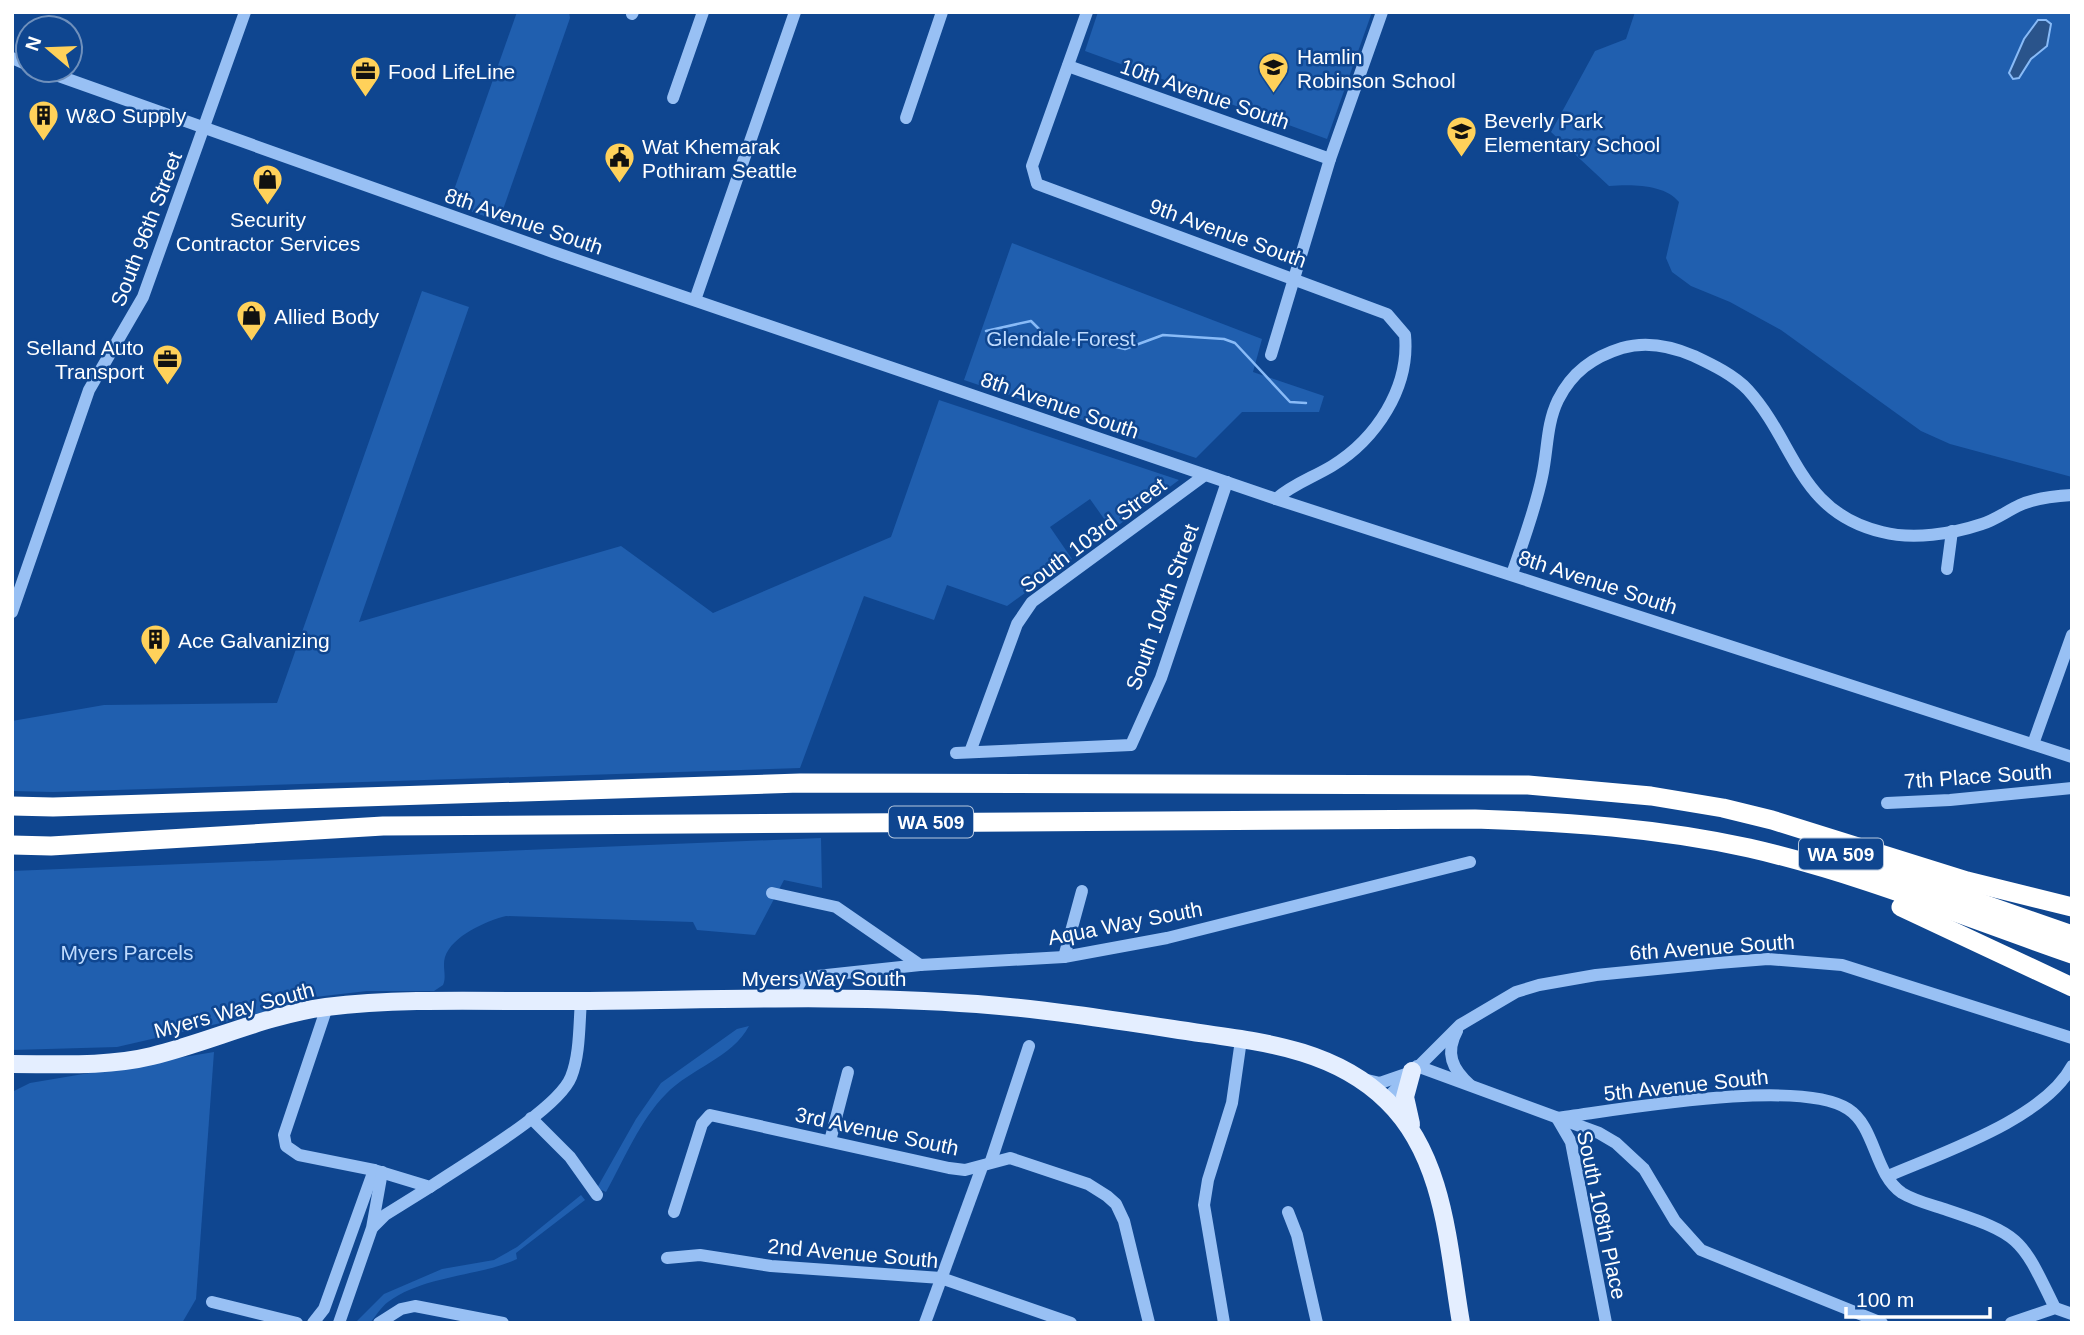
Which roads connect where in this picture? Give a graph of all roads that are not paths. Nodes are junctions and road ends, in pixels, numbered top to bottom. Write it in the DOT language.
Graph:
graph roads {
  1 [pos="245,12"];
  2 [pos="703,12"];
  3 [pos="794,12"];
  4 [pos="943,12"];
  5 [pos="1087,12"];
  6 [pos="1382,12"];
  7 [pos="1068,66"];
  8 [pos="81,84"];
  9 [pos="673,98"];
  10 [pos="906,118"];
  11 [pos="204,128"];
  12 [pos="1330,159"];
  13 [pos="1294,277"];
  14 [pos="695,300"];
  15 [pos="1271,355"];
  16 [pos="1205,475"];
  17 [pos="1227,482"];
  18 [pos="2072,495"];
  19 [pos="1276,499"];
  20 [pos="1952,531"];
  21 [pos="1947,569"];
  22 [pos="1512,574"];
  23 [pos="12,612"];
  24 [pos="2072,635"];
  25 [pos="2033,744"];
  26 [pos="1131,745"];
  27 [pos="2072,757"];
  28 [pos="2072,788"];
  29 [pos="1605,792"];
  30 [pos="1887,803"];
  31 [pos="12,806"];
  32 [pos="12,845"];
  33 [pos="1470,862"];
  34 [pos="1845,875"];
  35 [pos="1082,891"];
  36 [pos="772,893"];
  37 [pos="2072,907"];
  38 [pos="2072,935"];
  39 [pos="2072,954"];
  40 [pos="1065,957"];
  41 [pos="920,965"];
  42 [pos="2072,987"];
  43 [pos="791,999"];
  44 [pos="581,1001"];
  45 [pos="327,1007"];
  46 [pos="1460,1025"];
  47 [pos="2072,1038"];
  48 [pos="1241,1040"];
  49 [pos="1029,1046"];
  50 [pos="12,1064"];
  51 [pos="2072,1066"];
  52 [pos="1415,1069"];
  53 [pos="848,1072"];
  54 [pos="1350,1073"];
  55 [pos="1476,1089"];
  56 [pos="1386,1100"];
  57 [pos="531,1118"];
  58 [pos="1557,1118"];
  59 [pos="1415,1134"];
  60 [pos="830,1141"];
  61 [pos="987,1164"];
  62 [pos="378,1171"];
  63 [pos="1888,1176"];
  64 [pos="430,1187"];
  65 [pos="597,1195"];
  66 [pos="674,1212"];
  67 [pos="1288,1212"];
  68 [pos="372,1228"];
  69 [pos="667,1258"];
  70 [pos="941,1278"];
  71 [pos="212,1302"];
  72 [pos="2055,1308"];
  73 [pos="2072,1314"];
  74 [pos="315,1322"];
  75 [pos="297,1323"];
  76 [pos="339,1323"];
  77 [pos="379,1323"];
  78 [pos="503,1323"];
  79 [pos="925,1323"];
  80 [pos="1072,1323"];
  81 [pos="1149,1323"];
  82 [pos="1224,1323"];
  83 [pos="1317,1323"];
  84 [pos="1461,1323"];
  85 [pos="1606,1323"];
  86 [pos="1882,1323"];
  87 [pos="2011,1323"];
  1 -- 11 [label="street, South 96th Street"];
  2 -- 9 [label="street"];
  3 -- 14 [label="street"];
  4 -- 10 [label="street"];
  5 -- 7 [label="street"];
  6 -- 12 [label="street"];
  7 -- 12 [label="street, 10th Avenue South"];
  7 -- 13 [label="street, 9th Avenue South"];
  8 -- 11 [label="street, 8th Avenue South"];
  11 -- 14 [label="street, 8th Avenue South"];
  11 -- 23 [label="street, South 96th Street"];
  12 -- 13 [label="street"];
  13 -- 15 [label="street"];
  13 -- 19 [label="street, 9th Avenue South"];
  14 -- 16 [label="street, 8th Avenue South"];
  16 -- 17 [label="street, 8th Avenue South"];
  16 -- 26 [label="street, South 103rd Street"];
  17 -- 19 [label="street, 8th Avenue South"];
  17 -- 26 [label="street, South 104th Street"];
  18 -- 20 [label="street"];
  19 -- 22 [label="street, 8th Avenue South"];
  20 -- 21 [label="street"];
  20 -- 22 [label="street"];
  22 -- 25 [label="street, 8th Avenue South"];
  24 -- 25 [label="street"];
  25 -- 27 [label="street, 8th Avenue South"];
  28 -- 30 [label="street, 7th Place South"];
  29 -- 31 [label="highway, WA 509"];
  29 -- 37 [label="highway"];
  29 -- 38 [label="highway, WA 509"];
  32 -- 34 [label="highway, WA 509"];
  33 -- 40 [label="street, Aqua Way South"];
  34 -- 39 [label="highway, WA 509"];
  34 -- 42 [label="highway"];
  35 -- 40 [label="street"];
  36 -- 41 [label="street"];
  40 -- 41 [label="street, Aqua Way South"];
  41 -- 43 [label="street, Aqua Way South"];
  43 -- 44 [label="main road, Myers Way South"];
  43 -- 48 [label="main road, Myers Way South"];
  44 -- 45 [label="main road, Myers Way South"];
  44 -- 57 [label="street"];
  45 -- 50 [label="main road, Myers Way South"];
  45 -- 62 [label="street"];
  46 -- 47 [label="street, 6th Avenue South"];
  46 -- 52 [label="street, 6th Avenue South"];
  46 -- 55 [label="street"];
  48 -- 54 [label="main road, Myers Way South"];
  48 -- 82 [label="street"];
  49 -- 61 [label="street"];
  51 -- 63 [label="street"];
  52 -- 54 [label="street"];
  52 -- 55 [label="street"];
  52 -- 56 [label="street, 6th Avenue South"];
  52 -- 59 [label="main road"];
  53 -- 60 [label="street"];
  54 -- 56 [label="main road, Myers Way South"];
  55 -- 58 [label="street"];
  56 -- 59 [label="main road, Myers Way South"];
  57 -- 64 [label="street"];
  57 -- 65 [label="street"];
  58 -- 63 [label="street, 5th Avenue South"];
  58 -- 85 [label="street, South 108th Place"];
  58 -- 86 [label="street"];
  59 -- 84 [label="main road, Myers Way South"];
  60 -- 61 [label="street, 3rd Avenue South"];
  60 -- 66 [label="street, 3rd Avenue South"];
  61 -- 70 [label="street"];
  61 -- 81 [label="street, 3rd Avenue South"];
  62 -- 64 [label="street"];
  62 -- 68 [label="street"];
  62 -- 74 [label="street"];
  63 -- 72 [label="street, 5th Avenue South"];
  64 -- 68 [label="street"];
  67 -- 83 [label="street"];
  68 -- 76 [label="street"];
  69 -- 70 [label="street, 2nd Avenue South"];
  70 -- 79 [label="street"];
  70 -- 80 [label="street, 2nd Avenue South"];
  71 -- 75 [label="street"];
  72 -- 73 [label="street"];
  72 -- 87 [label="street"];
  77 -- 78 [label="street"];
}
